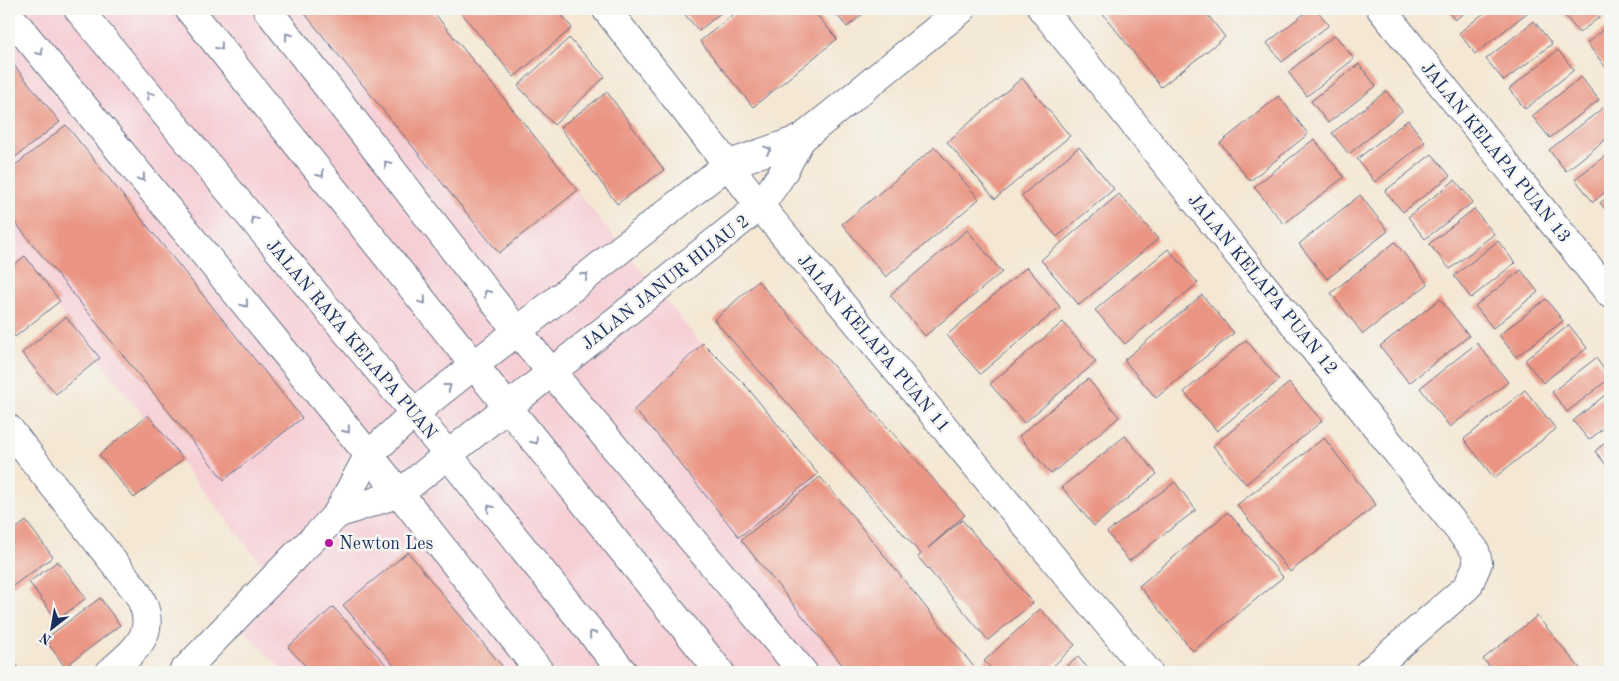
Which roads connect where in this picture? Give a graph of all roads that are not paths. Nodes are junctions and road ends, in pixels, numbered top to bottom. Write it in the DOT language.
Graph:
graph roads {
  1 [pos="78,9"];
  2 [pos="189,9"];
  3 [pos="267,9"];
  4 [pos="606,9"];
  5 [pos="962,9"];
  6 [pos="1042,9"];
  7 [pos="1381,9"];
  8 [pos="9,15"];
  9 [pos="801,140"];
  10 [pos="727,165"];
  11 [pos="760,206"];
  12 [pos="1610,294"];
  13 [pos="517,331"];
  14 [pos="475,366"];
  15 [pos="552,371"];
  16 [pos="508,407"];
  17 [pos="414,413"];
  18 [pos="9,429"];
  19 [pos="368,456"];
  20 [pos="448,456"];
  21 [pos="400,493"];
  22 [pos="337,514"];
  23 [pos="110,672"];
  24 [pos="183,672"];
  25 [pos="540,672"];
  26 [pos="623,672"];
  27 [pos="720,672"];
  28 [pos="803,672"];
  29 [pos="1148,672"];
  30 [pos="1369,672"];
  17 -- 1 [label="street, JALAN RAYA KELAPA PUAN, one-way"];
  2 -- 14 [label="street, one-way"];
  13 -- 3 [label="street, one-way"];
  4 -- 10 [label="street, JALAN KELAPA PUAN 11"];
  5 -- 9 [label="street, JALAN JANUR HIJAU 2"];
  6 -- 30 [label="street, JALAN KELAPA PUAN 12"];
  7 -- 12 [label="street, JALAN KELAPA PUAN 13"];
  8 -- 19 [label="street, one-way"];
  10 -- 9 [label="street, JALAN JANUR HIJAU 2, one-way"];
  9 -- 11 [label="street, JALAN JANUR HIJAU 2"];
  10 -- 11 [label="street, JALAN KELAPA PUAN 11"];
  13 -- 10 [label="street, JALAN JANUR HIJAU 2, one-way"];
  11 -- 15 [label="street, JALAN JANUR HIJAU 2"];
  11 -- 29 [label="street, JALAN KELAPA PUAN 11"];
  13 -- 14 [label="street, JALAN JANUR HIJAU 2"];
  13 -- 15 [label="street"];
  14 -- 16 [label="street"];
  17 -- 14 [label="street, JALAN JANUR HIJAU 2, one-way"];
  15 -- 16 [label="street, JALAN JANUR HIJAU 2"];
  15 -- 28 [label="street"];
  16 -- 20 [label="street, JALAN JANUR HIJAU 2"];
  16 -- 27 [label="street, one-way"];
  17 -- 19 [label="street, JALAN JANUR HIJAU 2"];
  17 -- 20 [label="street, JALAN RAYA KELAPA PUAN"];
  18 -- 23 [label="street"];
  19 -- 21 [label="street"];
  19 -- 22 [label="street, JALAN JANUR HIJAU 2"];
  20 -- 21 [label="street, JALAN JANUR HIJAU 2"];
  26 -- 20 [label="street, JALAN RAYA KELAPA PUAN, one-way"];
  21 -- 22 [label="street, JALAN JANUR HIJAU 2"];
  21 -- 25 [label="street"];
  22 -- 24 [label="street"];
}
